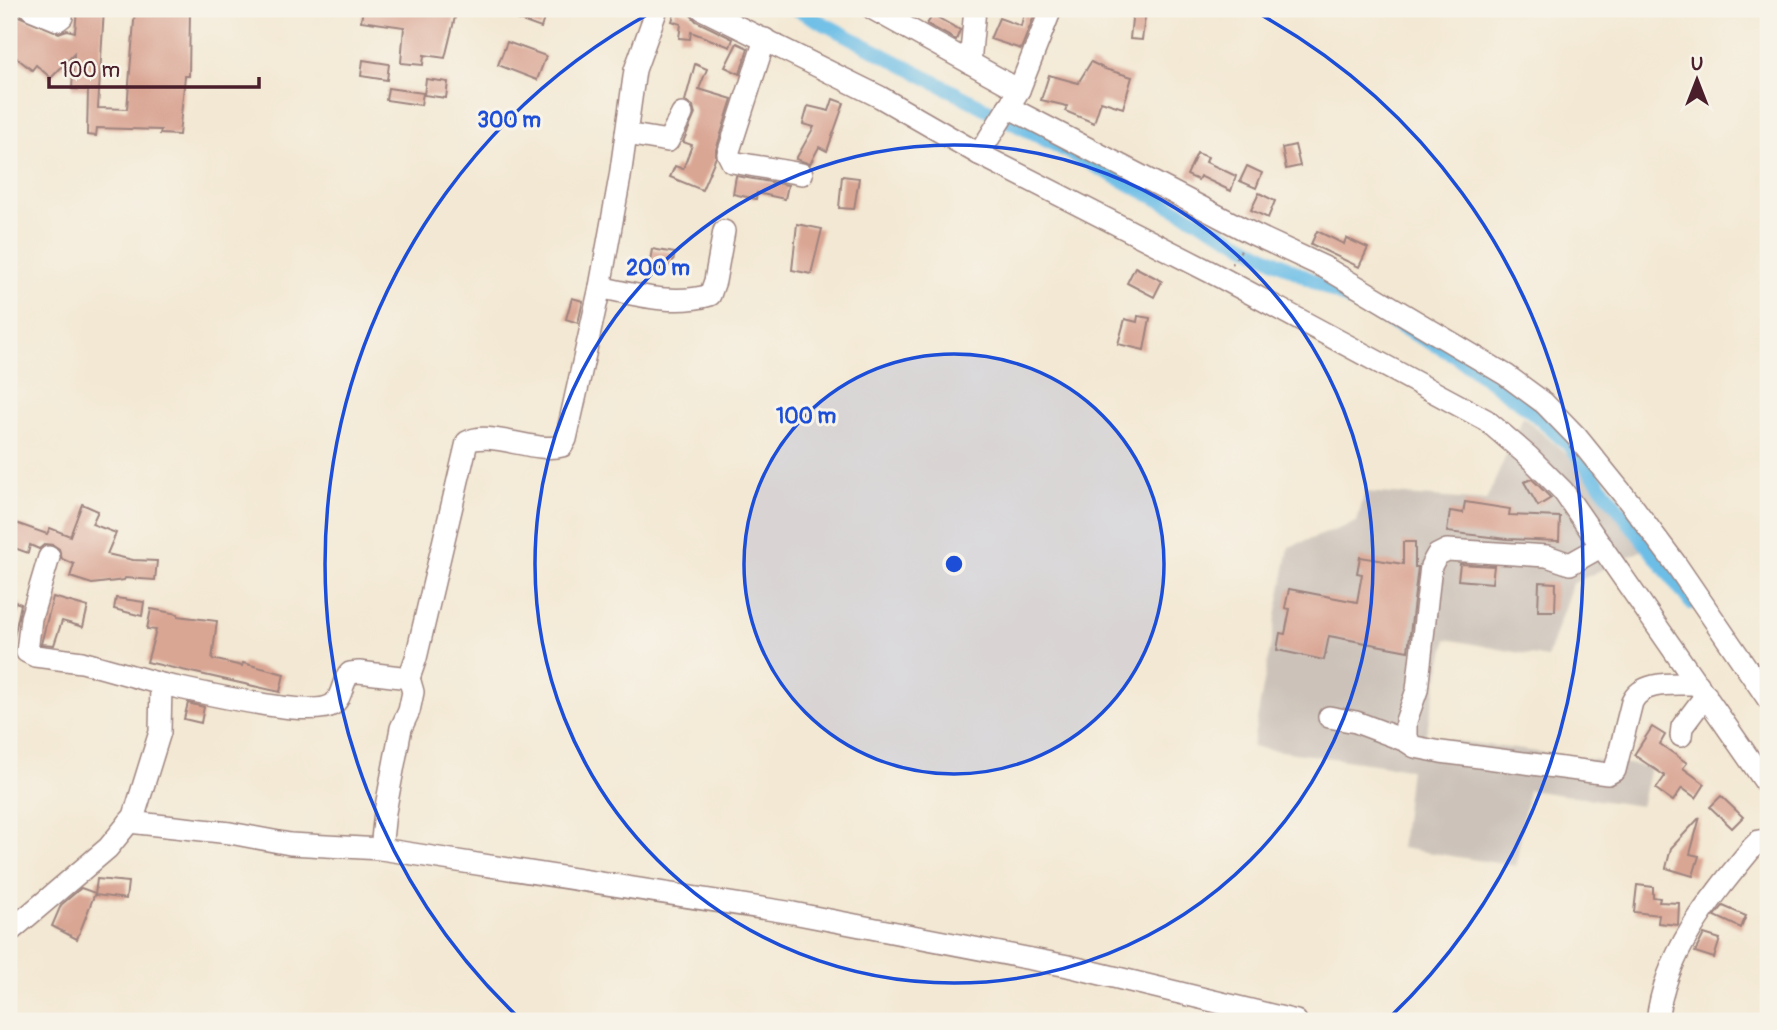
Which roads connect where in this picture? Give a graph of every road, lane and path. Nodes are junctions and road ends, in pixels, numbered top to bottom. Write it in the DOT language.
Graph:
graph roads {
  1 [pos="31,9"];
  2 [pos="63,9"];
  3 [pos="657,9"];
  4 [pos="702,9"];
  5 [pos="873,9"];
  6 [pos="975,9"];
  7 [pos="1051,9"];
  8 [pos="765,38"];
  9 [pos="970,63"];
  10 [pos="1010,103"];
  11 [pos="682,114"];
  12 [pos="626,134"];
  13 [pos="982,148"];
  14 [pos="802,174"];
  15 [pos="724,231"];
  16 [pos="1241,250"];
  17 [pos="1234,261"];
  18 [pos="600,287"];
  19 [pos="1601,546"];
  20 [pos="49,557"];
  21 [pos="409,678"];
  22 [pos="161,684"];
  23 [pos="1702,690"];
  24 [pos="1768,699"];
  25 [pos="1329,717"];
  26 [pos="1681,736"];
  27 [pos="1406,741"];
  28 [pos="1768,786"];
  29 [pos="129,822"];
  30 [pos="1768,840"];
  31 [pos="381,849"];
  32 [pos="9,932"];
  33 [pos="1296,1021"];
  34 [pos="1657,1021"];
  1 -- 2 [label="street"];
  3 -- 12 [label="street"];
  4 -- 8 [label="street"];
  5 -- 9 [label="street"];
  6 -- 9 [label="street"];
  7 -- 10 [label="street"];
  8 -- 13 [label="street"];
  8 -- 14 [label="street"];
  9 -- 10 [label="street"];
  10 -- 13 [label="street"];
  10 -- 24 [label="street"];
  11 -- 12 [label="street"];
  12 -- 18 [label="street"];
  13 -- 19 [label="street"];
  15 -- 18 [label="street"];
  16 -- 17 [label="path"];
  18 -- 21 [label="street"];
  19 -- 23 [label="street"];
  19 -- 27 [label="street"];
  20 -- 22 [label="street"];
  21 -- 22 [label="street"];
  21 -- 31 [label="street"];
  22 -- 29 [label="street"];
  23 -- 26 [label="street"];
  23 -- 27 [label="street"];
  23 -- 28 [label="street"];
  25 -- 27 [label="street"];
  29 -- 31 [label="street"];
  29 -- 32 [label="street"];
  30 -- 34 [label="street"];
  31 -- 33 [label="street"];
}
